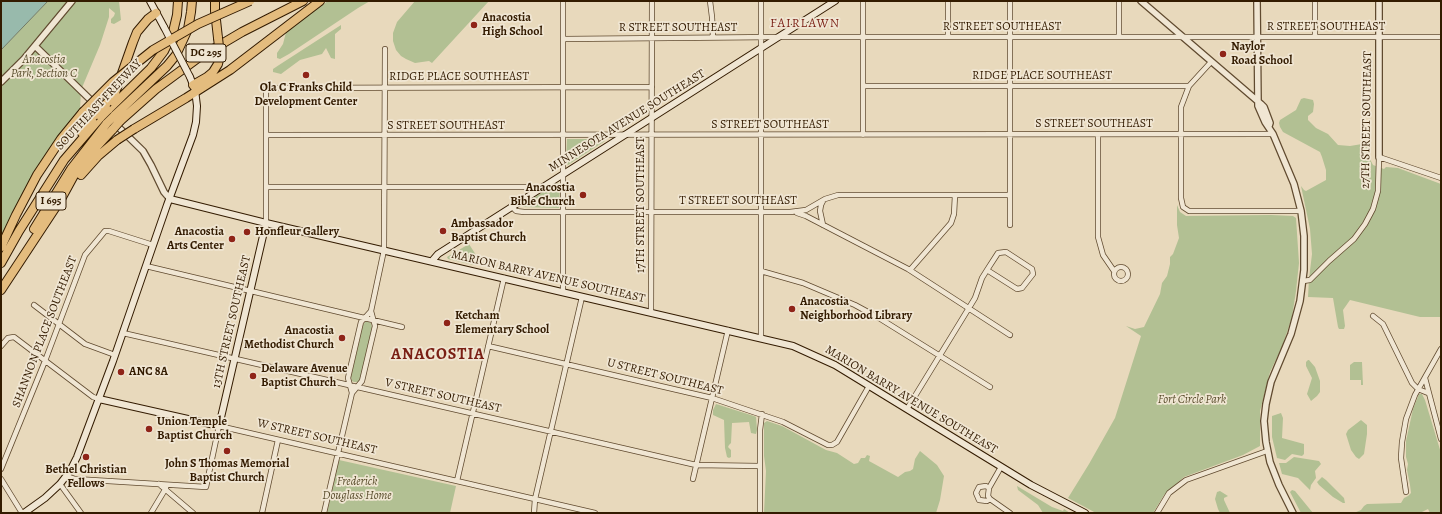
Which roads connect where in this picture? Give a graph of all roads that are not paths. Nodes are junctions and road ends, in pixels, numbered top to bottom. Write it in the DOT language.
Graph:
graph roads {
  1 [pos="72,1"];
  2 [pos="150,1"];
  3 [pos="178,1"];
  4 [pos="192,1"];
  5 [pos="215,1"];
  6 [pos="250,1"];
  7 [pos="303,1"];
  8 [pos="320,1"];
  9 [pos="563,1"];
  10 [pos="652,1"];
  11 [pos="710,1"];
  12 [pos="761,1"];
  13 [pos="835,1"];
  14 [pos="863,1"];
  15 [pos="948,1"];
  16 [pos="1010,1"];
  17 [pos="1119,1"];
  18 [pos="1141,1"];
  19 [pos="1258,1"];
  20 [pos="1315,1"];
  21 [pos="1379,1"];
  22 [pos="156,13"];
  23 [pos="713,37"];
  24 [pos="761,37"];
  25 [pos="777,37"];
  26 [pos="862,37"];
  27 [pos="948,37"];
  28 [pos="1010,37"];
  29 [pos="1119,37"];
  30 [pos="1183,37"];
  31 [pos="1257,37"];
  32 [pos="1315,37"];
  33 [pos="1378,37"];
  34 [pos="1441,37"];
  35 [pos="652,38"];
  36 [pos="563,39"];
  37 [pos="35,46"];
  38 [pos="761,48"];
  39 [pos="385,49"];
  40 [pos="1211,62"];
  41 [pos="1,82"];
  42 [pos="193,85"];
  43 [pos="862,86"];
  44 [pos="1010,86"];
  45 [pos="1189,86"];
  46 [pos="385,87"];
  47 [pos="563,87"];
  48 [pos="652,87"];
  49 [pos="266,88"];
  50 [pos="1258,101"];
  51 [pos="113,112"];
  52 [pos="652,118"];
  53 [pos="104,122"];
  54 [pos="1010,134"];
  55 [pos="1098,134"];
  56 [pos="1180,134"];
  57 [pos="1273,134"];
  58 [pos="266,135"];
  59 [pos="761,135"];
  60 [pos="863,135"];
  61 [pos="385,136"];
  62 [pos="563,136"];
  63 [pos="623,136"];
  64 [pos="652,136"];
  65 [pos="1378,157"];
  66 [pos="563,174"];
  67 [pos="1441,178"];
  68 [pos="266,187"];
  69 [pos="385,187"];
  70 [pos="535,192"];
  71 [pos="955,195"];
  72 [pos="1010,195"];
  73 [pos="61,199"];
  74 [pos="170,199"];
  75 [pos="823,201"];
  76 [pos="512,207"];
  77 [pos="1301,211"];
  78 [pos="563,212"];
  79 [pos="651,212"];
  80 [pos="761,212"];
  81 [pos="790,212"];
  82 [pos="266,223"];
  83 [pos="822,225"];
  84 [pos="1010,225"];
  85 [pos="153,245"];
  86 [pos="1,247"];
  87 [pos="384,250"];
  88 [pos="432,261"];
  89 [pos="1,263"];
  90 [pos="146,266"];
  91 [pos="910,270"];
  92 [pos="987,270"];
  93 [pos="761,271"];
  94 [pos="1114,271"];
  95 [pos="504,278"];
  96 [pos="1303,281"];
  97 [pos="1,284"];
  98 [pos="1,290"];
  99 [pos="251,291"];
  100 [pos="563,292"];
  101 [pos="582,296"];
  102 [pos="34,305"];
  103 [pos="969,309"];
  104 [pos="371,311"];
  105 [pos="651,313"];
  106 [pos="1373,316"];
  107 [pos="364,318"];
  108 [pos="374,320"];
  109 [pos="60,324"];
  110 [pos="402,327"];
  111 [pos="728,330"];
  112 [pos="123,333"];
  113 [pos="1010,334"];
  114 [pos="761,338"];
  115 [pos="1,346"];
  116 [pos="488,346"];
  117 [pos="1441,349"];
  118 [pos="115,355"];
  119 [pos="940,356"];
  120 [pos="235,359"];
  121 [pos="45,361"];
  122 [pos="566,364"];
  123 [pos="1424,378"];
  124 [pos="350,385"];
  125 [pos="870,386"];
  126 [pos="358,387"];
  127 [pos="990,387"];
  128 [pos="1418,389"];
  129 [pos="352,393"];
  130 [pos="1428,393"];
  131 [pos="712,398"];
  132 [pos="99,399"];
  133 [pos="906,409"];
  134 [pos="472,414"];
  135 [pos="762,414"];
  136 [pos="219,426"];
  137 [pos="551,432"];
  138 [pos="1441,438"];
  139 [pos="278,440"];
  140 [pos="1267,451"];
  141 [pos="338,453"];
  142 [pos="696,466"];
  143 [pos="760,466"];
  144 [pos="1002,467"];
  145 [pos="1,469"];
  146 [pos="67,476"];
  147 [pos="1,479"];
  148 [pos="693,479"];
  149 [pos="457,481"];
  150 [pos="60,484"];
  151 [pos="166,487"];
  152 [pos="989,488"];
  153 [pos="1406,492"];
  154 [pos="535,499"];
  155 [pos="990,499"];
  156 [pos="23,513"];
  157 [pos="81,513"];
  158 [pos="151,513"];
  159 [pos="193,513"];
  160 [pos="262,513"];
  161 [pos="324,513"];
  162 [pos="534,513"];
  163 [pos="595,513"];
  164 [pos="760,513"];
  165 [pos="1010,513"];
  166 [pos="1085,513"];
  167 [pos="1157,513"];
  168 [pos="1293,513"];
  1 -- 37 [label="street"];
  2 -- 22 [label="main road"];
  3 -- 51 [label="highway, SOUTHEAST FREEWAY"];
  4 -- 51 [label="highway, SOUTHEAST FREEWAY"];
  5 -- 42 [label="highway, bridge"];
  6 -- 86 [label="highway, DC 295, bridge"];
  7 -- 51 [label="highway, DC 295"];
  8 -- 42 [label="highway"];
  9 -- 36 [label="street"];
  10 -- 35 [label="street, 17TH STREET SOUTHEAST"];
  11 -- 23 [label="street"];
  12 -- 24 [label="street"];
  13 -- 25 [label="main road, MINNESOTA AVENUE SOUTHEAST"];
  14 -- 26 [label="street"];
  15 -- 27 [label="street"];
  16 -- 28 [label="street"];
  17 -- 29 [label="street"];
  18 -- 30 [label="street"];
  19 -- 31 [label="street"];
  20 -- 32 [label="street"];
  21 -- 33 [label="street, 27TH STREET SOUTHEAST"];
  22 -- 42 [label="main road, bridge"];
  22 -- 51 [label="highway"];
  23 -- 24 [label="street, R STREET SOUTHEAST"];
  23 -- 35 [label="street, R STREET SOUTHEAST"];
  24 -- 25 [label="street, R STREET SOUTHEAST"];
  24 -- 38 [label="street"];
  25 -- 26 [label="street, R STREET SOUTHEAST"];
  25 -- 38 [label="main road, MINNESOTA AVENUE SOUTHEAST"];
  26 -- 27 [label="street, R STREET SOUTHEAST"];
  26 -- 43 [label="street"];
  27 -- 28 [label="street, R STREET SOUTHEAST"];
  28 -- 29 [label="street, R STREET SOUTHEAST"];
  28 -- 44 [label="street"];
  29 -- 30 [label="street, R STREET SOUTHEAST"];
  30 -- 31 [label="street, R STREET SOUTHEAST"];
  30 -- 40 [label="street"];
  31 -- 32 [label="street, R STREET SOUTHEAST"];
  31 -- 50 [label="street"];
  32 -- 33 [label="street, R STREET SOUTHEAST"];
  33 -- 34 [label="street, R STREET SOUTHEAST"];
  33 -- 65 [label="street, 27TH STREET SOUTHEAST"];
  35 -- 36 [label="street, R STREET SOUTHEAST"];
  35 -- 48 [label="street, 17TH STREET SOUTHEAST"];
  36 -- 47 [label="street"];
  37 -- 41 [label="street"];
  37 -- 74 [label="street"];
  38 -- 52 [label="main road, MINNESOTA AVENUE SOUTHEAST"];
  38 -- 59 [label="street"];
  39 -- 46 [label="street"];
  40 -- 45 [label="street"];
  40 -- 50 [label="street"];
  42 -- 73 [label="highway, bridge"];
  42 -- 74 [label="main road"];
  43 -- 44 [label="street, RIDGE PLACE SOUTHEAST"];
  43 -- 60 [label="street"];
  44 -- 45 [label="street, RIDGE PLACE SOUTHEAST"];
  44 -- 54 [label="street"];
  45 -- 56 [label="street"];
  46 -- 47 [label="street, RIDGE PLACE SOUTHEAST"];
  46 -- 49 [label="street, RIDGE PLACE SOUTHEAST"];
  46 -- 61 [label="street"];
  47 -- 48 [label="street, RIDGE PLACE SOUTHEAST"];
  47 -- 62 [label="street"];
  48 -- 52 [label="street, 17TH STREET SOUTHEAST"];
  49 -- 58 [label="street, 13TH STREET SOUTHEAST"];
  50 -- 57 [label="street"];
  51 -- 53 [label="highway, bridge"];
  51 -- 53 [label="highway, DC 295, bridge"];
  52 -- 63 [label="main road, MINNESOTA AVENUE SOUTHEAST"];
  52 -- 64 [label="street, 17TH STREET SOUTHEAST"];
  53 -- 73 [label="highway, DC 295"];
  53 -- 89 [label="highway, SOUTHEAST FREEWAY / I 695"];
  53 -- 97 [label="highway, SOUTHEAST FREEWAY / I 695"];
  54 -- 55 [label="street, S STREET SOUTHEAST"];
  54 -- 60 [label="street, S STREET SOUTHEAST"];
  54 -- 72 [label="street"];
  55 -- 56 [label="street, S STREET SOUTHEAST"];
  55 -- 94 [label="street"];
  56 -- 57 [label="street, S STREET SOUTHEAST"];
  56 -- 77 [label="street"];
  57 -- 77 [label="street"];
  58 -- 61 [label="street, S STREET SOUTHEAST"];
  58 -- 68 [label="street, 13TH STREET SOUTHEAST"];
  59 -- 60 [label="street, S STREET SOUTHEAST"];
  59 -- 64 [label="street, S STREET SOUTHEAST"];
  59 -- 80 [label="street"];
  61 -- 62 [label="street, S STREET SOUTHEAST"];
  61 -- 69 [label="street"];
  62 -- 63 [label="street, S STREET SOUTHEAST"];
  62 -- 66 [label="street"];
  63 -- 64 [label="street, S STREET SOUTHEAST"];
  63 -- 66 [label="main road, MINNESOTA AVENUE SOUTHEAST"];
  64 -- 79 [label="street, 17TH STREET SOUTHEAST"];
  65 -- 67 [label="street"];
  65 -- 96 [label="street, 27TH STREET SOUTHEAST"];
  66 -- 70 [label="main road, MINNESOTA AVENUE SOUTHEAST"];
  66 -- 78 [label="street"];
  68 -- 69 [label="street"];
  68 -- 82 [label="street, 13TH STREET SOUTHEAST"];
  69 -- 70 [label="street"];
  69 -- 87 [label="street"];
  70 -- 76 [label="main road, MINNESOTA AVENUE SOUTHEAST"];
  71 -- 72 [label="street, T STREET SOUTHEAST"];
  71 -- 75 [label="street, T STREET SOUTHEAST"];
  71 -- 91 [label="street"];
  72 -- 84 [label="street"];
  73 -- 98 [label="highway, DC 295"];
  74 -- 82 [label="main road, MARION BARRY AVENUE SOUTHEAST"];
  74 -- 85 [label="main road"];
  75 -- 81 [label="street, T STREET SOUTHEAST"];
  75 -- 83 [label="street"];
  76 -- 78 [label="street, T STREET SOUTHEAST"];
  76 -- 88 [label="main road, MINNESOTA AVENUE SOUTHEAST"];
  77 -- 96 [label="street"];
  78 -- 79 [label="street, T STREET SOUTHEAST"];
  78 -- 100 [label="street"];
  79 -- 80 [label="street, T STREET SOUTHEAST"];
  79 -- 105 [label="street, 17TH STREET SOUTHEAST"];
  80 -- 81 [label="street, T STREET SOUTHEAST"];
  80 -- 93 [label="street"];
  81 -- 83 [label="street"];
  82 -- 87 [label="main road, MARION BARRY AVENUE SOUTHEAST"];
  82 -- 99 [label="main road, 13TH STREET SOUTHEAST"];
  83 -- 91 [label="street"];
  85 -- 90 [label="main road"];
  85 -- 109 [label="street, SHANNON PLACE SOUTHEAST"];
  87 -- 88 [label="main road, MARION BARRY AVENUE SOUTHEAST"];
  87 -- 104 [label="street"];
  88 -- 95 [label="main road, MARION BARRY AVENUE SOUTHEAST"];
  90 -- 99 [label="street"];
  90 -- 112 [label="main road"];
  91 -- 103 [label="street"];
  92 -- 92 [label="street"];
  92 -- 103 [label="street"];
  93 -- 114 [label="street"];
  93 -- 119 [label="street"];
  95 -- 100 [label="main road, MARION BARRY AVENUE SOUTHEAST"];
  95 -- 116 [label="street"];
  96 -- 140 [label="street"];
  99 -- 107 [label="street"];
  99 -- 120 [label="main road, 13TH STREET SOUTHEAST"];
  100 -- 101 [label="main road, MARION BARRY AVENUE SOUTHEAST"];
  101 -- 105 [label="main road, MARION BARRY AVENUE SOUTHEAST"];
  101 -- 122 [label="street"];
  102 -- 109 [label="street"];
  103 -- 113 [label="street"];
  103 -- 119 [label="street"];
  104 -- 107 [label="street"];
  104 -- 108 [label="street"];
  105 -- 111 [label="main road, MARION BARRY AVENUE SOUTHEAST"];
  106 -- 128 [label="street"];
  107 -- 108 [label="street"];
  107 -- 124 [label="street"];
  108 -- 110 [label="street"];
  108 -- 126 [label="street"];
  109 -- 118 [label="street"];
  109 -- 121 [label="street, SHANNON PLACE SOUTHEAST"];
  111 -- 114 [label="main road, MARION BARRY AVENUE SOUTHEAST"];
  111 -- 131 [label="street"];
  112 -- 118 [label="main road"];
  112 -- 120 [label="street, V STREET SOUTHEAST"];
  114 -- 125 [label="main road, MARION BARRY AVENUE SOUTHEAST"];
  115 -- 121 [label="street, W STREET SOUTHEAST"];
  116 -- 122 [label="street, U STREET SOUTHEAST"];
  116 -- 134 [label="street"];
  117 -- 123 [label="street"];
  118 -- 132 [label="main road"];
  119 -- 127 [label="street"];
  119 -- 133 [label="street"];
  120 -- 124 [label="street, V STREET SOUTHEAST"];
  120 -- 136 [label="main road, 13TH STREET SOUTHEAST"];
  121 -- 132 [label="street, W STREET SOUTHEAST"];
  121 -- 145 [label="street, SHANNON PLACE SOUTHEAST"];
  122 -- 131 [label="street, U STREET SOUTHEAST"];
  122 -- 137 [label="street"];
  123 -- 128 [label="street"];
  123 -- 130 [label="street"];
  124 -- 126 [label="street, V STREET SOUTHEAST"];
  124 -- 129 [label="street"];
  125 -- 133 [label="main road, MARION BARRY AVENUE SOUTHEAST"];
  125 -- 135 [label="street, U STREET SOUTHEAST"];
  126 -- 129 [label="street"];
  126 -- 134 [label="street, V STREET SOUTHEAST"];
  128 -- 130 [label="street"];
  128 -- 153 [label="street"];
  129 -- 141 [label="street"];
  130 -- 138 [label="street"];
  131 -- 135 [label="street, U STREET SOUTHEAST"];
  131 -- 142 [label="street"];
  132 -- 136 [label="main road, W STREET SOUTHEAST"];
  132 -- 146 [label="main road"];
  133 -- 144 [label="main road, MARION BARRY AVENUE SOUTHEAST"];
  134 -- 137 [label="street, V STREET SOUTHEAST"];
  134 -- 149 [label="street"];
  135 -- 143 [label="street"];
  136 -- 139 [label="street, W STREET SOUTHEAST"];
  136 -- 151 [label="street, 13TH STREET SOUTHEAST"];
  137 -- 142 [label="street, V STREET SOUTHEAST"];
  137 -- 154 [label="street"];
  139 -- 141 [label="street, W STREET SOUTHEAST"];
  139 -- 160 [label="street"];
  140 -- 167 [label="street"];
  140 -- 168 [label="street"];
  141 -- 149 [label="street, W STREET SOUTHEAST"];
  141 -- 161 [label="street"];
  142 -- 143 [label="street, V STREET SOUTHEAST"];
  142 -- 148 [label="street"];
  143 -- 164 [label="street"];
  144 -- 152 [label="street"];
  144 -- 166 [label="main road, MARION BARRY AVENUE SOUTHEAST"];
  146 -- 150 [label="main road"];
  146 -- 151 [label="street"];
  147 -- 156 [label="street"];
  149 -- 154 [label="street, W STREET SOUTHEAST"];
  150 -- 156 [label="main road"];
  150 -- 157 [label="street"];
  151 -- 158 [label="street"];
  151 -- 159 [label="street"];
  152 -- 155 [label="street"];
  152 -- 155 [label="street"];
  154 -- 162 [label="street"];
  154 -- 163 [label="street, W STREET SOUTHEAST"];
  155 -- 165 [label="street"];
}
